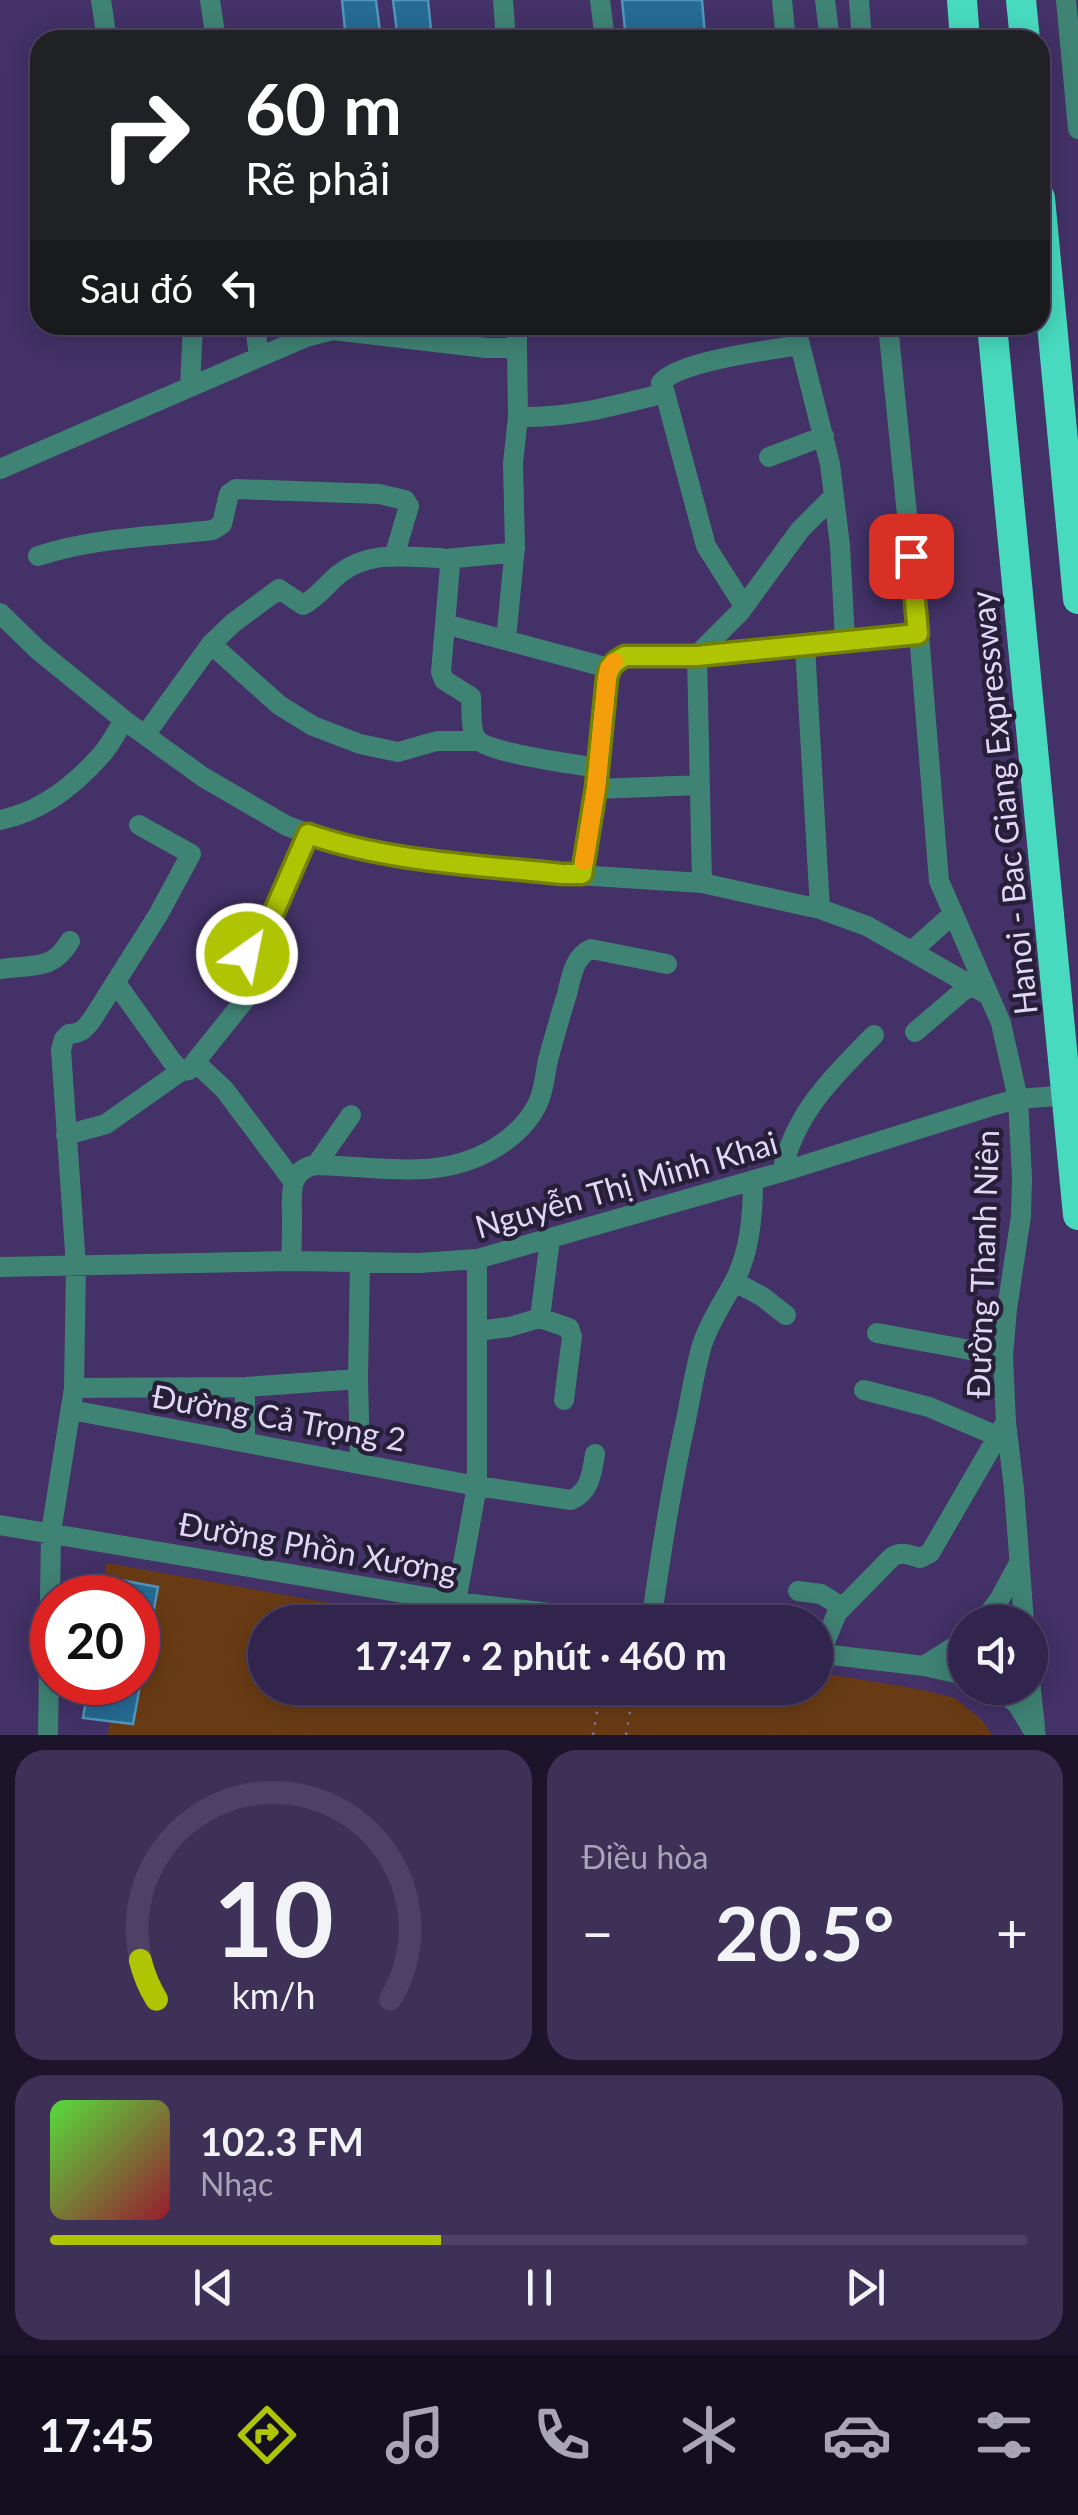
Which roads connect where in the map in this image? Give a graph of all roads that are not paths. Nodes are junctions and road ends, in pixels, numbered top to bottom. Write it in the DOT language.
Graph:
graph roads {
  1 [pos="101,0"];
  2 [pos="210,0"];
  3 [pos="503,0"];
  4 [pos="600,0"];
  5 [pos="782,0"];
  6 [pos="825,0"];
  7 [pos="858,0"];
  8 [pos="962,0"];
  9 [pos="1021,0"];
  10 [pos="1066,0"];
  11 [pos="106,30"];
  12 [pos="214,30"];
  13 [pos="505,30"];
  14 [pos="604,30"];
  15 [pos="785,30"];
  16 [pos="829,30"];
  17 [pos="861,30"];
  18 [pos="965,30"];
  19 [pos="1024,30"];
  20 [pos="1078,130"];
  21 [pos="1050,304"];
  22 [pos="193,335"];
  23 [pos="256,335"];
  24 [pos="314,335"];
  25 [pos="376,335"];
  26 [pos="517,335"];
  27 [pos="798,335"];
  28 [pos="889,335"];
  29 [pos="993,335"];
  30 [pos="517,348"];
  31 [pos="259,357"];
  32 [pos="190,387"];
  33 [pos="665,394"];
  34 [pos="518,416"];
  35 [pos="824,436"];
  36 [pos="769,458"];
  37 [pos="0,469"];
  38 [pos="833,497"];
  39 [pos="515,547"];
  40 [pos="38,556"];
  41 [pos="394,557"];
  42 [pos="446,560"];
  43 [pos="1078,599"];
  44 [pos="744,606"];
  45 [pos="0,613"];
  46 [pos="446,624"];
  47 [pos="918,634"];
  48 [pos="506,639"];
  49 [pos="846,640"];
  50 [pos="211,644"];
  51 [pos="804,646"];
  52 [pos="697,656"];
  53 [pos="609,668"];
  54 [pos="124,720"];
  55 [pos="146,735"];
  56 [pos="477,740"];
  57 [pos="597,778"];
  58 [pos="700,785"];
  59 [pos="0,820"];
  60 [pos="139,826"];
  61 [pos="308,834"];
  62 [pos="582,874"];
  63 [pos="702,882"];
  64 [pos="820,909"];
  65 [pos="952,914"];
  66 [pos="70,940"];
  67 [pos="913,950"];
  68 [pos="247,954"];
  69 [pos="227,964"];
  70 [pos="666,964"];
  71 [pos="0,969"];
  72 [pos="116,983"];
  73 [pos="979,990"];
  74 [pos="915,1032"];
  75 [pos="874,1034"];
  76 [pos="188,1066"];
  77 [pos="1056,1096"];
  78 [pos="1018,1100"];
  79 [pos="351,1115"];
  80 [pos="66,1136"];
  81 [pos="316,1164"];
  82 [pos="782,1172"];
  83 [pos="294,1180"];
  84 [pos="753,1180"];
  85 [pos="1078,1215"];
  86 [pos="550,1240"];
  87 [pos="477,1259"];
  88 [pos="292,1261"];
  89 [pos="360,1262"];
  90 [pos="76,1266"];
  91 [pos="0,1267"];
  92 [pos="735,1282"];
  93 [pos="786,1315"];
  94 [pos="540,1318"];
  95 [pos="477,1331"];
  96 [pos="877,1333"];
  97 [pos="1004,1356"];
  98 [pos="358,1379"];
  99 [pos="246,1387"];
  100 [pos="74,1388"];
  101 [pos="864,1390"];
  102 [pos="564,1400"];
  103 [pos="70,1410"];
  104 [pos="1002,1429"];
  105 [pos="245,1441"];
  106 [pos="595,1454"];
  107 [pos="360,1462"];
  108 [pos="477,1486"];
  109 [pos="0,1525"];
  110 [pos="50,1532"];
  111 [pos="1018,1565"];
  112 [pos="798,1590"];
  113 [pos="456,1602"];
  114 [pos="482,1605"];
  115 [pos="653,1605"];
  116 [pos="996,1605"];
  117 [pos="1022,1605"];
  118 [pos="842,1607"];
  119 [pos="833,1622"];
  120 [pos="948,1651"];
  121 [pos="833,1655"];
  122 [pos="924,1666"];
  123 [pos="948,1671"];
  124 [pos="1018,1705"];
  125 [pos="1033,1705"];
  126 [pos="48,1735"];
  127 [pos="1036,1735"];
  1 -- 11 [label="street"];
  2 -- 12 [label="street"];
  3 -- 13 [label="street"];
  4 -- 14 [label="street"];
  5 -- 15 [label="street"];
  6 -- 16 [label="street"];
  7 -- 17 [label="street"];
  8 -- 18 [label="highway"];
  9 -- 19 [label="highway"];
  10 -- 20 [label="street"];
  21 -- 43 [label="highway"];
  22 -- 32 [label="street"];
  23 -- 31 [label="street"];
  24 -- 31 [label="street"];
  25 -- 30 [label="street"];
  26 -- 30 [label="street"];
  27 -- 33 [label="street"];
  27 -- 35 [label="street"];
  28 -- 47 [label="street, Đường Thanh Niên"];
  29 -- 85 [label="highway, Hanoi - Bac Giang Expressway"];
  30 -- 34 [label="street"];
  31 -- 32 [label="street"];
  32 -- 37 [label="street"];
  33 -- 34 [label="street"];
  33 -- 44 [label="street"];
  34 -- 39 [label="street"];
  35 -- 36 [label="street"];
  35 -- 38 [label="street"];
  38 -- 44 [label="street"];
  38 -- 49 [label="street"];
  39 -- 42 [label="street"];
  39 -- 48 [label="street"];
  40 -- 41 [label="street"];
  41 -- 42 [label="street"];
  41 -- 50 [label="street"];
  42 -- 46 [label="street"];
  44 -- 52 [label="street"];
  45 -- 54 [label="street"];
  46 -- 48 [label="street"];
  46 -- 56 [label="street"];
  47 -- 49 [label="street"];
  47 -- 65 [label="street, Đường Thanh Niên"];
  48 -- 53 [label="street"];
  49 -- 51 [label="street"];
  50 -- 55 [label="street"];
  50 -- 56 [label="street"];
  51 -- 52 [label="street"];
  51 -- 64 [label="street"];
  52 -- 53 [label="street"];
  52 -- 58 [label="street"];
  53 -- 57 [label="street"];
  54 -- 55 [label="street"];
  54 -- 59 [label="street"];
  55 -- 61 [label="street"];
  56 -- 57 [label="street"];
  57 -- 58 [label="street"];
  57 -- 62 [label="street"];
  58 -- 63 [label="street"];
  60 -- 72 [label="street"];
  61 -- 62 [label="street"];
  61 -- 68 [label="street"];
  62 -- 63 [label="street"];
  63 -- 64 [label="street"];
  64 -- 67 [label="street"];
  65 -- 67 [label="street"];
  65 -- 73 [label="street, Đường Thanh Niên"];
  66 -- 71 [label="street"];
  67 -- 73 [label="street"];
  69 -- 76 [label="street"];
  70 -- 81 [label="street"];
  72 -- 76 [label="street"];
  72 -- 80 [label="street"];
  73 -- 74 [label="street"];
  73 -- 78 [label="street, Đường Thanh Niên"];
  75 -- 82 [label="street"];
  76 -- 80 [label="street"];
  76 -- 83 [label="street"];
  77 -- 78 [label="street, Nguyễn Thị Minh Khai"];
  78 -- 82 [label="street, Nguyễn Thị Minh Khai"];
  78 -- 97 [label="street, Đường Thanh Niên"];
  79 -- 81 [label="street"];
  80 -- 90 [label="street"];
  81 -- 83 [label="street"];
  82 -- 84 [label="street, Nguyễn Thị Minh Khai"];
  83 -- 88 [label="street"];
  84 -- 86 [label="street, Nguyễn Thị Minh Khai"];
  84 -- 92 [label="street"];
  86 -- 87 [label="street, Nguyễn Thị Minh Khai"];
  86 -- 94 [label="street"];
  87 -- 89 [label="street, Nguyễn Thị Minh Khai"];
  87 -- 95 [label="street"];
  88 -- 89 [label="street, Nguyễn Thị Minh Khai"];
  88 -- 90 [label="street, Nguyễn Thị Minh Khai"];
  89 -- 98 [label="street"];
  90 -- 91 [label="street, Nguyễn Thị Minh Khai"];
  90 -- 100 [label="street"];
  92 -- 93 [label="street"];
  92 -- 115 [label="street"];
  94 -- 95 [label="street"];
  94 -- 102 [label="street"];
  95 -- 108 [label="street"];
  96 -- 97 [label="street"];
  97 -- 104 [label="street, Đường Thanh Niên"];
  98 -- 99 [label="street"];
  98 -- 107 [label="street"];
  99 -- 100 [label="street"];
  99 -- 105 [label="street"];
  100 -- 103 [label="street"];
  101 -- 104 [label="street"];
  103 -- 105 [label="street, Đường Cả Trọng 2"];
  103 -- 110 [label="street"];
  104 -- 111 [label="street, Đường Thanh Niên"];
  104 -- 118 [label="street"];
  105 -- 107 [label="street, Đường Cả Trọng 2"];
  106 -- 108 [label="street, Đường Cả Trọng 2"];
  107 -- 108 [label="street, Đường Cả Trọng 2"];
  108 -- 113 [label="street"];
  109 -- 110 [label="street, Đường Phồn Xương"];
  110 -- 113 [label="street, Đường Phồn Xương"];
  110 -- 126 [label="street"];
  111 -- 116 [label="street"];
  111 -- 117 [label="street, Đường Thanh Niên"];
  112 -- 118 [label="street"];
  113 -- 114 [label="street, Đường Phồn Xương"];
  118 -- 119 [label="street"];
  120 -- 122 [label="street"];
  121 -- 122 [label="street"];
  122 -- 123 [label="street"];
  124 -- 127 [label="street"];
  125 -- 127 [label="street"];
}
